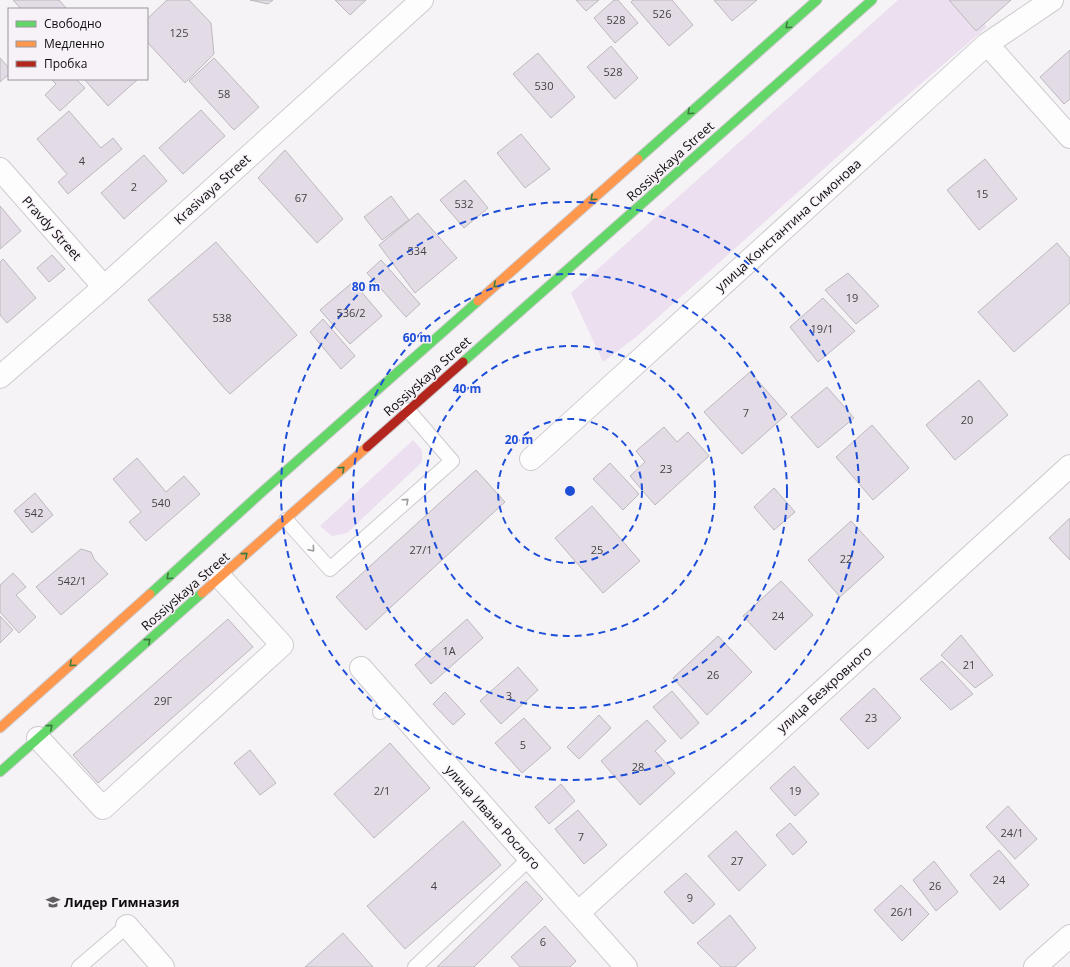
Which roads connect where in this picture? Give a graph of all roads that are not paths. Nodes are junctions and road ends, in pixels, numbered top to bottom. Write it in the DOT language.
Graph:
graph roads {
  1 [pos="422,0"];
  2 [pos="817,0"];
  3 [pos="872,0"];
  4 [pos="1051,0"];
  5 [pos="987,44"];
  6 [pos="1070,137"];
  7 [pos="0,169"];
  8 [pos="104,286"];
  9 [pos="0,376"];
  10 [pos="408,410"];
  11 [pos="531,459"];
  12 [pos="1070,466"];
  13 [pos="286,520"];
  14 [pos="220,577"];
  15 [pos="361,668"];
  16 [pos="0,728"];
  17 [pos="38,738"];
  18 [pos="0,772"];
  19 [pos="530,858"];
  20 [pos="578,913"];
  21 [pos="127,926"];
  22 [pos="1070,936"];
  23 [pos="79,967"];
  24 [pos="163,967"];
  25 [pos="415,967"];
  26 [pos="626,967"];
  27 [pos="1035,967"];
  1 -- 8 [label="street, Krasivaya Street"];
  2 -- 16 [label="main road, Rossiyskaya Street, one-way"];
  3 -- 10 [label="main road, Rossiyskaya Street"];
  4 -- 5 [label="street, улица Константина Симонова"];
  5 -- 6 [label="street"];
  5 -- 11 [label="street, улица Константина Симонова"];
  7 -- 8 [label="street, Pravdy Street"];
  8 -- 9 [label="street, Krasivaya Street"];
  13 -- 10 [label="main road, Rossiyskaya Street, one-way"];
  13 -- 10 [label="lane, one-way"];
  12 -- 20 [label="street, улица Безкровного"];
  14 -- 13 [label="main road, Rossiyskaya Street, one-way"];
  17 -- 14 [label="main road, Rossiyskaya Street, one-way"];
  14 -- 17 [label="street"];
  15 -- 19 [label="street, улица Ивана Рослого"];
  17 -- 18 [label="main road, Rossiyskaya Street"];
  19 -- 20 [label="street, улица Ивана Рослого"];
  19 -- 25 [label="lane"];
  20 -- 26 [label="street, улица Ивана Рослого"];
  21 -- 23 [label="lane"];
  21 -- 24 [label="street"];
  22 -- 27 [label="street"];
}
